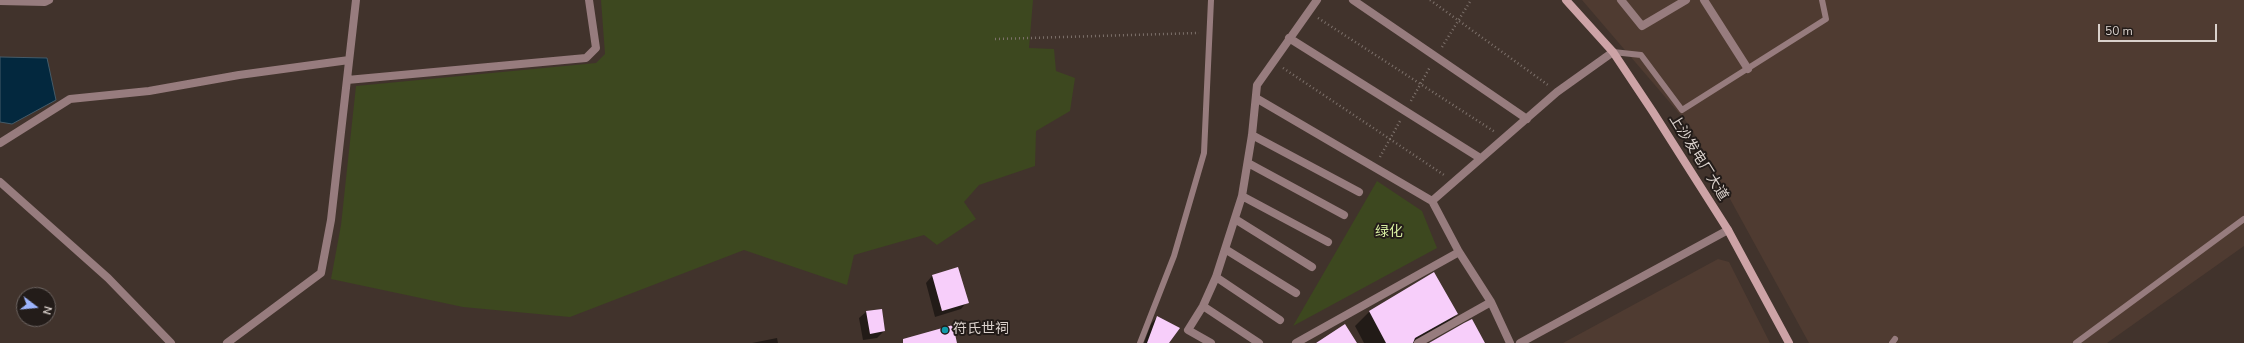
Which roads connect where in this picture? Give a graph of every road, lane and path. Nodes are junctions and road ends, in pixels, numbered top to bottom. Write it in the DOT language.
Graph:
graph roads {
  1 [pos="49,0"];
  2 [pos="356,0"];
  3 [pos="589,0"];
  4 [pos="1212,0"];
  5 [pos="1317,0"];
  6 [pos="1353,0"];
  7 [pos="1430,0"];
  8 [pos="1471,0"];
  9 [pos="1566,0"];
  10 [pos="1620,0"];
  11 [pos="1686,0"];
  12 [pos="1704,0"];
  13 [pos="1822,0"];
  14 [pos="0,1"];
  15 [pos="1308,12"];
  16 [pos="1458,20"];
  17 [pos="1210,33"];
  18 [pos="1290,38"];
  19 [pos="995,39"];
  20 [pos="1613,52"];
  21 [pos="1436,57"];
  22 [pos="349,60"];
  23 [pos="1273,61"];
  24 [pos="1748,69"];
  25 [pos="347,80"];
  26 [pos="1421,84"];
  27 [pos="1557,92"];
  28 [pos="1256,98"];
  29 [pos="1406,111"];
  30 [pos="1526,119"];
  31 [pos="1252,135"];
  32 [pos="1504,138"];
  33 [pos="1390,139"];
  34 [pos="0,143"];
  35 [pos="1480,158"];
  36 [pos="1248,162"];
  37 [pos="1374,168"];
  38 [pos="0,182"];
  39 [pos="1455,182"];
  40 [pos="1359,192"];
  41 [pos="1242,196"];
  42 [pos="1432,202"];
  43 [pos="1344,215"];
  44 [pos="1234,219"];
  45 [pos="2244,219"];
  46 [pos="1728,230"];
  47 [pos="1328,242"];
  48 [pos="1225,249"];
  49 [pos="1459,252"];
  50 [pos="1312,267"];
  51 [pos="1216,277"];
  52 [pos="1296,293"];
  53 [pos="1490,302"];
  54 [pos="1203,306"];
  55 [pos="1280,320"];
  56 [pos="171,343"];
  57 [pos="227,343"];
  58 [pos="1140,343"];
  59 [pos="1210,343"];
  60 [pos="1259,343"];
  61 [pos="1296,343"];
  62 [pos="1418,343"];
  63 [pos="1510,343"];
  64 [pos="1520,343"];
  65 [pos="1789,343"];
  66 [pos="2076,343"];
  1 -- 14 [label="street"];
  2 -- 22 [label="street"];
  3 -- 25 [label="street"];
  4 -- 17 [label="lane"];
  5 -- 15 [label="street"];
  6 -- 21 [label="street"];
  7 -- 16 [label="path"];
  8 -- 16 [label="path"];
  9 -- 20 [label="main road, 上沙发电厂大道"];
  10 -- 11 [label="street"];
  12 -- 24 [label="street"];
  13 -- 24 [label="lane"];
  15 -- 18 [label="street"];
  15 -- 26 [label="path"];
  16 -- 21 [label="path"];
  16 -- 27 [label="path"];
  17 -- 19 [label="path"];
  17 -- 58 [label="lane"];
  18 -- 23 [label="street"];
  18 -- 29 [label="street"];
  20 -- 24 [label="lane"];
  20 -- 27 [label="street"];
  20 -- 46 [label="main road, 上沙发电厂大道"];
  21 -- 26 [label="path"];
  21 -- 30 [label="street"];
  22 -- 25 [label="street"];
  22 -- 34 [label="street"];
  23 -- 28 [label="street"];
  23 -- 33 [label="path"];
  25 -- 57 [label="street"];
  26 -- 29 [label="path"];
  26 -- 32 [label="path"];
  27 -- 30 [label="street"];
  28 -- 31 [label="street"];
  28 -- 37 [label="street"];
  29 -- 33 [label="path"];
  29 -- 35 [label="street"];
  30 -- 32 [label="street"];
  31 -- 36 [label="street"];
  31 -- 40 [label="street"];
  32 -- 35 [label="street"];
  33 -- 37 [label="path"];
  33 -- 39 [label="path"];
  35 -- 39 [label="street"];
  36 -- 41 [label="street"];
  36 -- 43 [label="street"];
  37 -- 42 [label="street"];
  38 -- 56 [label="street"];
  39 -- 42 [label="street"];
  41 -- 44 [label="street"];
  41 -- 47 [label="street"];
  42 -- 49 [label="street"];
  44 -- 48 [label="street"];
  44 -- 50 [label="street"];
  45 -- 66 [label="lane"];
  46 -- 64 [label="street"];
  46 -- 65 [label="main road, 上沙发电厂大道"];
  48 -- 51 [label="street"];
  48 -- 52 [label="street"];
  49 -- 53 [label="street"];
  49 -- 61 [label="street"];
  51 -- 54 [label="street"];
  51 -- 55 [label="street"];
  53 -- 62 [label="street"];
  53 -- 63 [label="street"];
  54 -- 59 [label="street"];
  54 -- 60 [label="street"];
}
